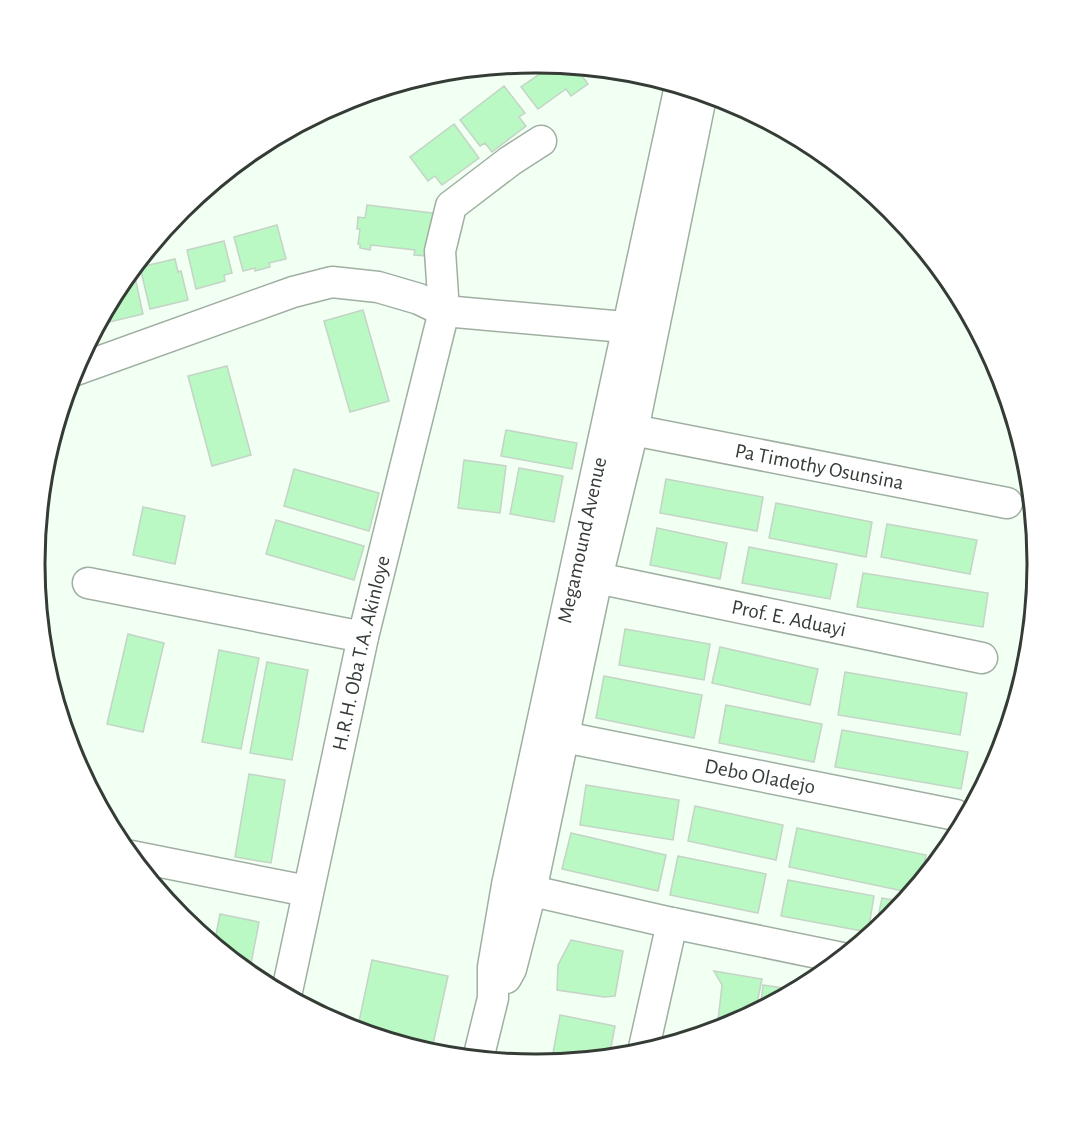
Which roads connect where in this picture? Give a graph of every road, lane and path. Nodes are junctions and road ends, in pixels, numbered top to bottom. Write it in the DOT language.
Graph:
graph roads {
  1 [pos="679,94"];
  2 [pos="700,101"];
  3 [pos="541,141"];
  4 [pos="444,311"];
  5 [pos="640,328"];
  6 [pos="87,366"];
  7 [pos="633,430"];
  8 [pos="1007,503"];
  9 [pos="597,578"];
  10 [pos="88,583"];
  11 [pos="363,637"];
  12 [pos="982,658"];
  13 [pos="564,736"];
  14 [pos="956,815"];
  15 [pos="144,859"];
  16 [pos="519,888"];
  17 [pos="307,891"];
  18 [pos="672,923"];
  19 [pos="831,956"];
  20 [pos="288,988"];
  21 [pos="646,1042"];
  22 [pos="480,1051"];
  1 -- 5 [label="street, Megamound Avenue"];
  2 -- 5 [label="street, Megamound Avenue"];
  3 -- 4 [label="street, H.R.H. Oba T.A. Akinloye"];
  4 -- 5 [label="street"];
  4 -- 6 [label="street"];
  4 -- 11 [label="street, H.R.H. Oba T.A. Akinloye"];
  5 -- 7 [label="street, Megamound Avenue"];
  5 -- 16 [label="street, Megamound Avenue"];
  7 -- 8 [label="street, Pa Timothy Osunsina"];
  7 -- 9 [label="street, Megamound Avenue"];
  9 -- 12 [label="street, Prof. E. Aduayi"];
  9 -- 13 [label="street, Megamound Avenue"];
  10 -- 11 [label="street"];
  11 -- 17 [label="street, H.R.H. Oba T.A. Akinloye"];
  13 -- 14 [label="street, Debo Oladejo"];
  13 -- 16 [label="street, Megamound Avenue"];
  15 -- 17 [label="street"];
  16 -- 18 [label="street"];
  16 -- 22 [label="street, Megamound Avenue"];
  17 -- 20 [label="street, H.R.H. Oba T.A. Akinloye"];
  18 -- 19 [label="street"];
  18 -- 21 [label="street"];
}
